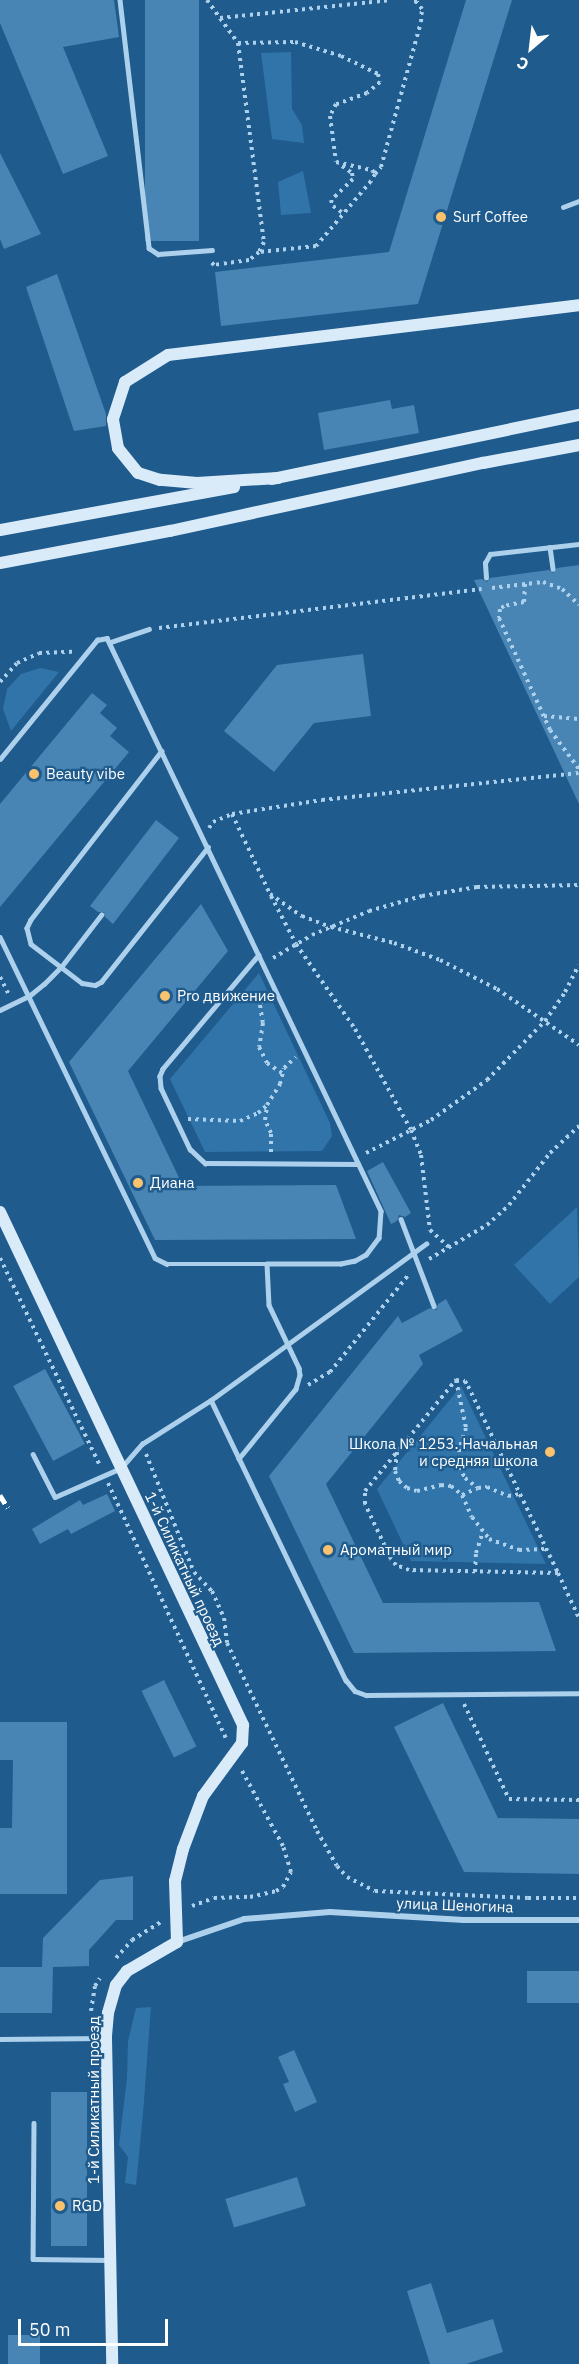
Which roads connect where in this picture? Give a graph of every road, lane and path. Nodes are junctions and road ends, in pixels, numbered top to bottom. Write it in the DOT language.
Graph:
graph roads {
  1 [pos="120,0"];
  2 [pos="207,0"];
  3 [pos="391,0"];
  4 [pos="411,0"];
  5 [pos="220,18"];
  6 [pos="238,43"];
  7 [pos="342,166"];
  8 [pos="375,174"];
  9 [pos="579,201"];
  10 [pos="563,207"];
  11 [pos="344,214"];
  12 [pos="212,250"];
  13 [pos="259,252"];
  14 [pos="214,265"];
  15 [pos="579,305"];
  16 [pos="579,415"];
  17 [pos="579,445"];
  18 [pos="278,478"];
  19 [pos="0,530"];
  20 [pos="579,544"];
  21 [pos="550,547"];
  22 [pos="0,563"];
  23 [pos="553,569"];
  24 [pos="486,578"];
  25 [pos="525,584"];
  26 [pos="579,605"];
  27 [pos="149,629"];
  28 [pos="111,642"];
  29 [pos="83,657"];
  30 [pos="0,682"];
  31 [pos="544,716"];
  32 [pos="579,719"];
  33 [pos="162,751"];
  34 [pos="0,759"];
  35 [pos="579,769"];
  36 [pos="579,773"];
  37 [pos="232,814"];
  38 [pos="203,837"];
  39 [pos="208,847"];
  40 [pos="579,885"];
  41 [pos="270,894"];
  42 [pos="101,915"];
  43 [pos="331,927"];
  44 [pos="0,937"];
  45 [pos="296,944"];
  46 [pos="259,954"];
  47 [pos="263,964"];
  48 [pos="579,965"];
  49 [pos="61,967"];
  50 [pos="0,977"];
  51 [pos="272,981"];
  52 [pos="29,996"];
  53 [pos="13,1004"];
  54 [pos="0,1010"];
  55 [pos="545,1021"];
  56 [pos="579,1045"];
  57 [pos="306,1053"];
  58 [pos="282,1073"];
  59 [pos="267,1105"];
  60 [pos="176,1118"];
  61 [pos="579,1126"];
  62 [pos="411,1130"];
  63 [pos="355,1157"];
  64 [pos="358,1164"];
  65 [pos="272,1165"];
  66 [pos="0,1212"];
  67 [pos="400,1219"];
  68 [pos="426,1244"];
  69 [pos="449,1247"];
  70 [pos="414,1253"];
  71 [pos="0,1258"];
  72 [pos="267,1264"];
  73 [pos="418,1264"];
  74 [pos="434,1306"];
  75 [pos="288,1344"];
  76 [pos="456,1380"];
  77 [pos="296,1389"];
  78 [pos="211,1400"];
  79 [pos="142,1444"];
  80 [pos="398,1450"];
  81 [pos="33,1454"];
  82 [pos="239,1459"];
  83 [pos="121,1468"];
  84 [pos="105,1476"];
  85 [pos="478,1488"];
  86 [pos="520,1494"];
  87 [pos="462,1495"];
  88 [pos="483,1532"];
  89 [pos="546,1549"];
  90 [pos="475,1572"];
  91 [pos="558,1573"];
  92 [pos="579,1618"];
  93 [pos="579,1693"];
  94 [pos="459,1696"];
  95 [pos="234,1756"];
  96 [pos="579,1800"];
  97 [pos="283,1846"];
  98 [pos="579,1898"];
  99 [pos="330,1912"];
  100 [pos="579,1920"];
  101 [pos="177,1942"];
  102 [pos="0,2038"];
  103 [pos="106,2038"];
  104 [pos="34,2123"];
  105 [pos="110,2260"];
  106 [pos="112,2364"];
  1 -- 12 [label="lane"];
  2 -- 5 [label="path"];
  3 -- 5 [label="path"];
  4 -- 8 [label="path"];
  5 -- 6 [label="path"];
  6 -- 7 [label="path"];
  6 -- 13 [label="path"];
  7 -- 8 [label="path"];
  7 -- 11 [label="path"];
  8 -- 11 [label="path"];
  9 -- 10 [label="lane"];
  11 -- 13 [label="path"];
  13 -- 14 [label="path"];
  15 -- 18 [label="street"];
  16 -- 18 [label="street"];
  17 -- 22 [label="street"];
  18 -- 19 [label="street"];
  20 -- 21 [label="lane"];
  21 -- 23 [label="lane"];
  21 -- 24 [label="lane"];
  25 -- 26 [label="path"];
  25 -- 27 [label="path"];
  25 -- 31 [label="path"];
  27 -- 28 [label="lane"];
  28 -- 29 [label="lane"];
  28 -- 33 [label="lane"];
  29 -- 30 [label="path"];
  29 -- 34 [label="lane"];
  31 -- 32 [label="path"];
  31 -- 35 [label="path"];
  33 -- 38 [label="lane"];
  33 -- 49 [label="lane"];
  36 -- 37 [label="path"];
  37 -- 38 [label="path"];
  37 -- 41 [label="path"];
  38 -- 39 [label="lane"];
  39 -- 46 [label="lane"];
  39 -- 49 [label="lane"];
  40 -- 43 [label="path"];
  41 -- 43 [label="path"];
  41 -- 45 [label="path"];
  42 -- 49 [label="lane"];
  43 -- 45 [label="path"];
  43 -- 55 [label="path"];
  44 -- 52 [label="lane"];
  45 -- 47 [label="path"];
  45 -- 62 [label="path"];
  46 -- 47 [label="lane"];
  46 -- 60 [label="lane"];
  47 -- 51 [label="lane"];
  48 -- 55 [label="path"];
  49 -- 52 [label="lane"];
  50 -- 53 [label="path"];
  51 -- 57 [label="lane"];
  51 -- 58 [label="path"];
  52 -- 53 [label="lane"];
  52 -- 72 [label="lane"];
  53 -- 54 [label="lane"];
  55 -- 56 [label="path"];
  55 -- 62 [label="path"];
  57 -- 58 [label="path"];
  57 -- 63 [label="lane"];
  58 -- 59 [label="path"];
  59 -- 60 [label="path"];
  59 -- 65 [label="path"];
  60 -- 65 [label="lane"];
  61 -- 69 [label="path"];
  62 -- 63 [label="path"];
  62 -- 69 [label="path"];
  63 -- 64 [label="lane"];
  64 -- 65 [label="lane"];
  64 -- 72 [label="lane"];
  66 -- 83 [label="street, 1-й Силикатный проезд"];
  67 -- 70 [label="lane"];
  68 -- 70 [label="lane"];
  69 -- 73 [label="path"];
  70 -- 73 [label="lane"];
  70 -- 75 [label="lane"];
  71 -- 84 [label="path"];
  72 -- 75 [label="lane"];
  73 -- 74 [label="lane"];
  73 -- 77 [label="path"];
  75 -- 77 [label="lane"];
  75 -- 78 [label="lane"];
  76 -- 80 [label="path"];
  76 -- 85 [label="path"];
  76 -- 86 [label="path"];
  77 -- 82 [label="lane"];
  78 -- 79 [label="lane"];
  78 -- 82 [label="lane"];
  79 -- 83 [label="lane"];
  79 -- 98 [label="path"];
  80 -- 87 [label="path"];
  80 -- 90 [label="path"];
  81 -- 84 [label="lane"];
  82 -- 94 [label="lane"];
  83 -- 84 [label="lane"];
  83 -- 95 [label="street, 1-й Силикатный проезд"];
  84 -- 95 [label="path"];
  85 -- 86 [label="path"];
  85 -- 87 [label="path"];
  86 -- 89 [label="path"];
  87 -- 88 [label="path"];
  88 -- 89 [label="path"];
  88 -- 90 [label="path"];
  89 -- 91 [label="path"];
  90 -- 91 [label="path"];
  91 -- 92 [label="path"];
  93 -- 94 [label="lane"];
  94 -- 96 [label="path"];
  95 -- 97 [label="path"];
  95 -- 101 [label="street, 1-й Силикатный проезд"];
  99 -- 100 [label="street, улица Шеногина"];
  99 -- 101 [label="street, 1-й Силикатный проезд"];
  101 -- 103 [label="street, 1-й Силикатный проезд"];
  102 -- 103 [label="lane"];
  103 -- 105 [label="street, 1-й Силикатный проезд"];
  104 -- 105 [label="lane"];
  105 -- 106 [label="street, 1-й Силикатный проезд"];
}
